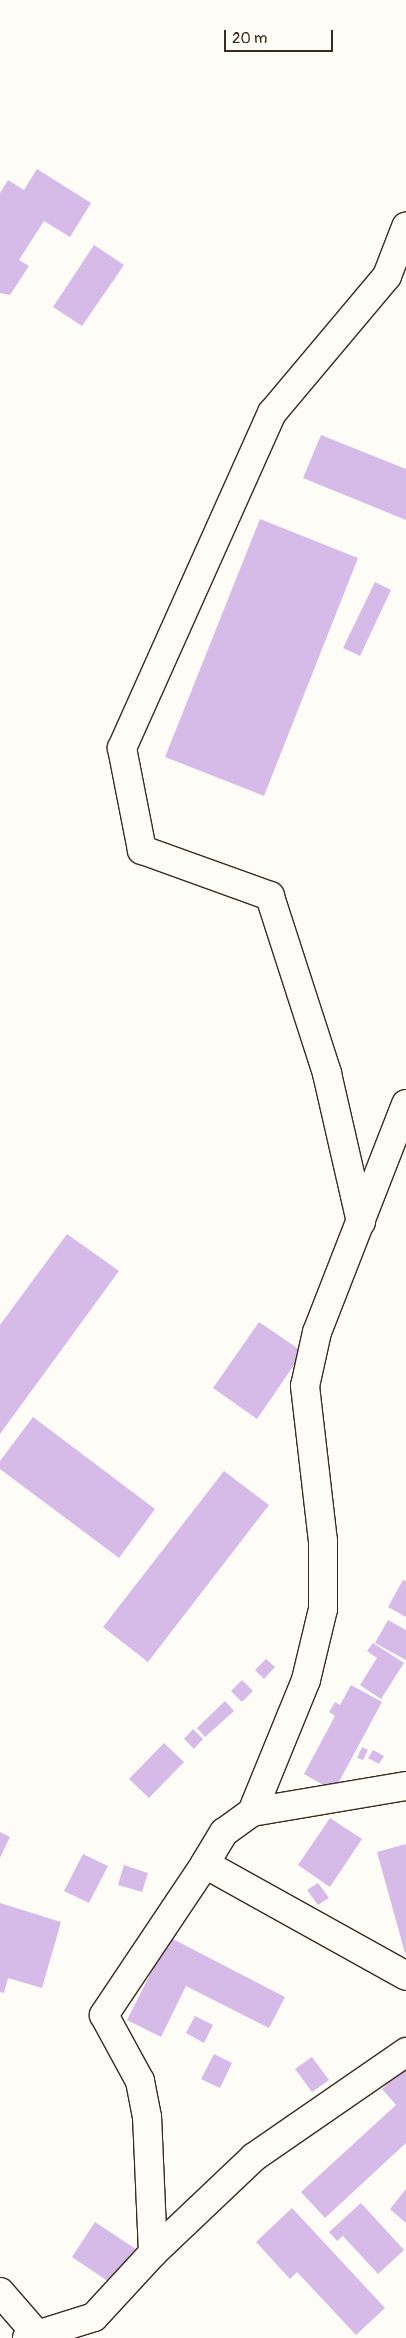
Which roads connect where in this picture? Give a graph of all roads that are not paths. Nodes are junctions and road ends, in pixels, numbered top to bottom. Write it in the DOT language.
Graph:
graph roads {
  1 [pos="406,227"];
  2 [pos="406,1104"];
  3 [pos="360,1222"];
  4 [pos="406,1786"];
  5 [pos="252,1812"];
  6 [pos="205,1864"];
  7 [pos="406,1976"];
  8 [pos="406,2052"];
  9 [pos="153,2252"];
  10 [pos="0,2292"];
  11 [pos="34,2336"];
  1 -- 3 [label="street"];
  2 -- 3 [label="street"];
  3 -- 5 [label="street"];
  4 -- 5 [label="street"];
  5 -- 6 [label="street"];
  6 -- 7 [label="street"];
  6 -- 9 [label="street"];
  8 -- 9 [label="street"];
  9 -- 11 [label="street"];
  10 -- 11 [label="street"];
}
